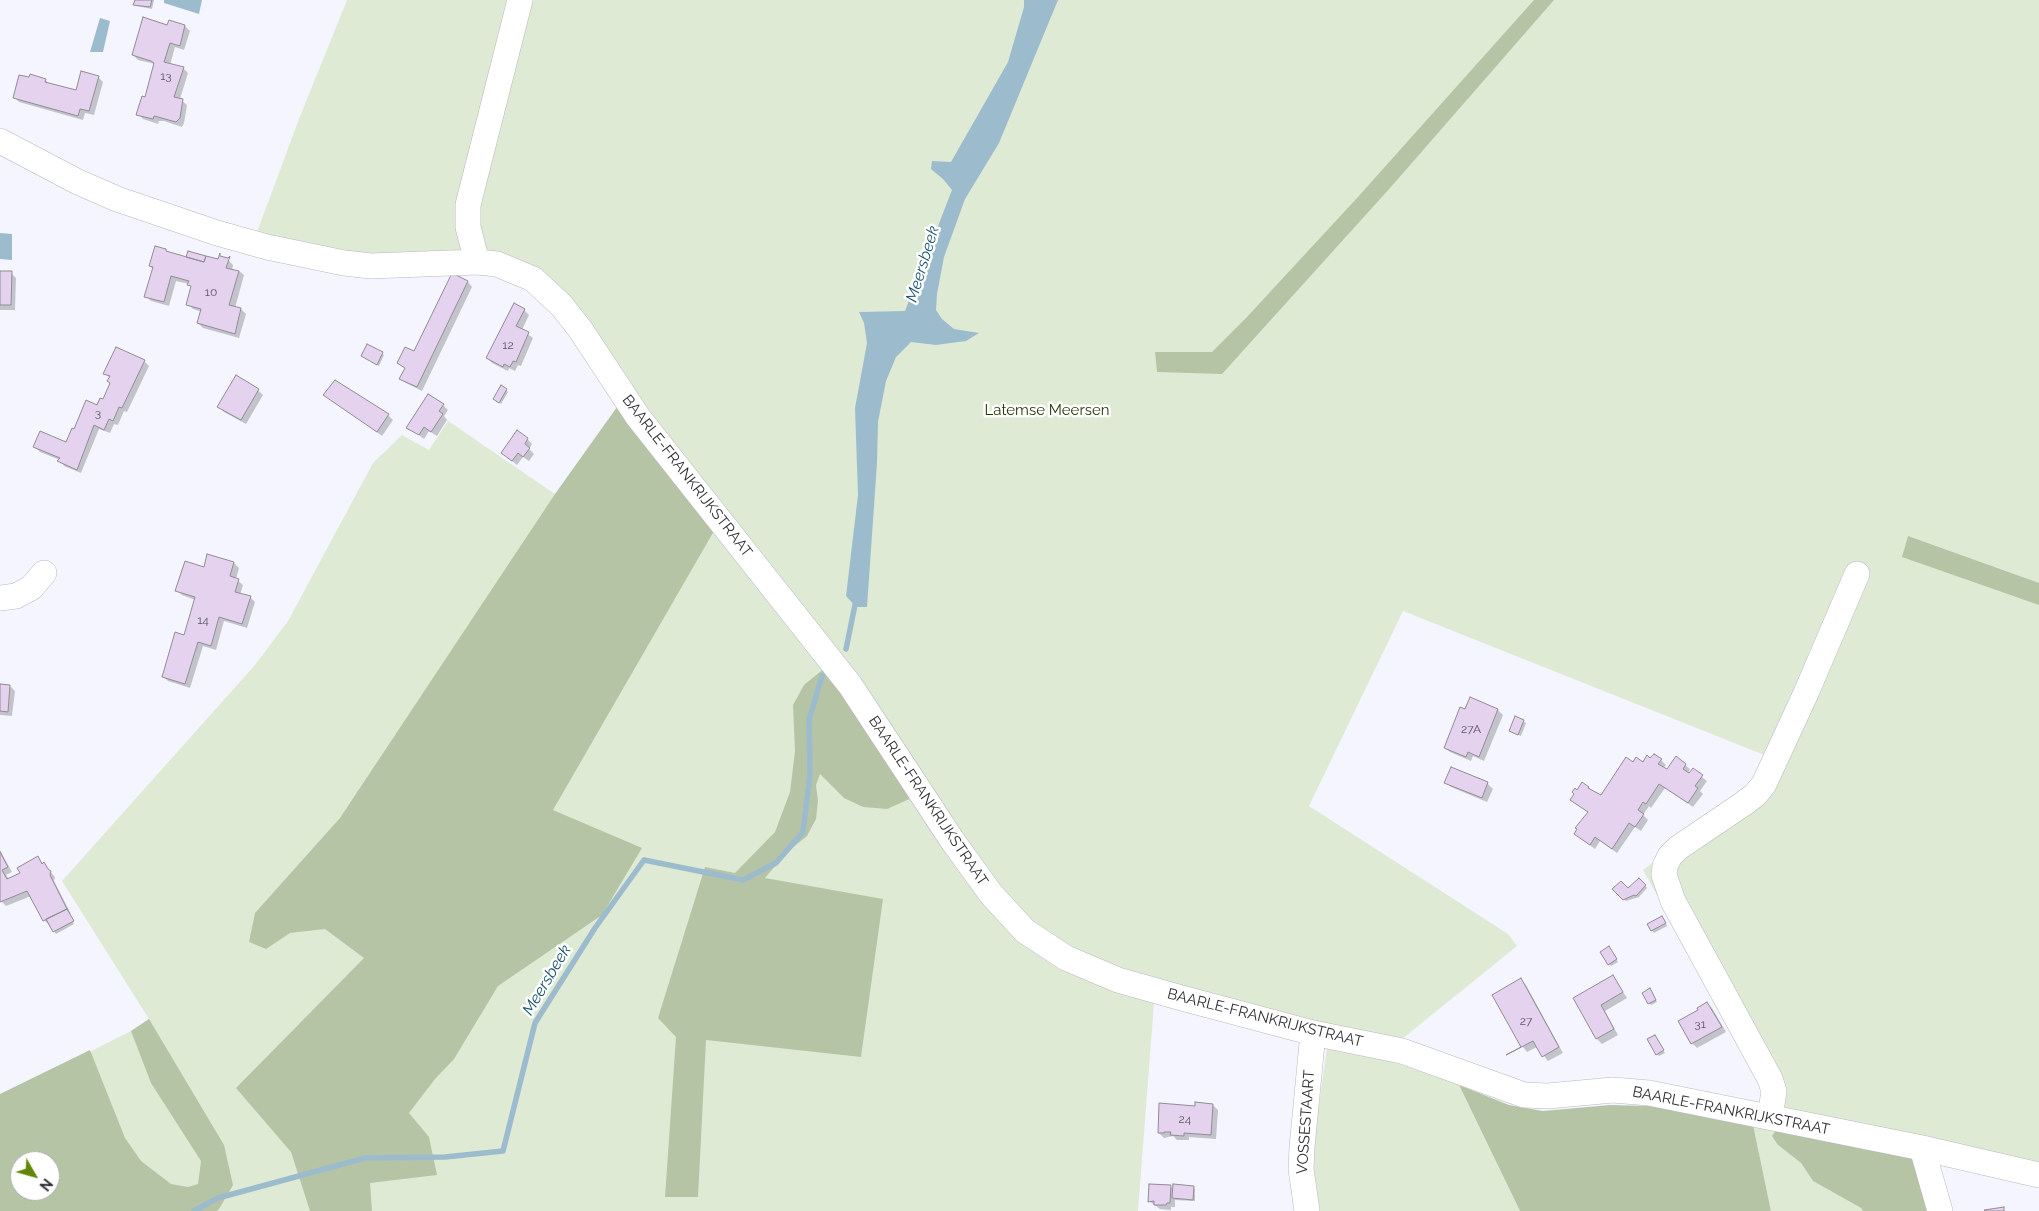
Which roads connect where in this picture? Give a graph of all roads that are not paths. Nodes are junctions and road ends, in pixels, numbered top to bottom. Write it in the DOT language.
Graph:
graph roads {
  1 [pos="520,0"];
  2 [pos="0,141"];
  3 [pos="477,262"];
  4 [pos="44,573"];
  5 [pos="1857,574"];
  6 [pos="0,598"];
  7 [pos="1313,1033"];
  8 [pos="1770,1117"];
  9 [pos="1922,1148"];
  10 [pos="2039,1175"];
  11 [pos="1307,1211"];
  12 [pos="1940,1211"];
  1 -- 3 [label="street"];
  2 -- 3 [label="street, BAARLE-FRANKRIJKSTRAAT"];
  3 -- 7 [label="street, BAARLE-FRANKRIJKSTRAAT"];
  4 -- 6 [label="street"];
  5 -- 8 [label="street"];
  7 -- 8 [label="street, BAARLE-FRANKRIJKSTRAAT"];
  7 -- 11 [label="street, VOSSESTAART"];
  8 -- 9 [label="street, BAARLE-FRANKRIJKSTRAAT"];
  9 -- 10 [label="street, BAARLE-FRANKRIJKSTRAAT"];
  9 -- 12 [label="street"];
}
